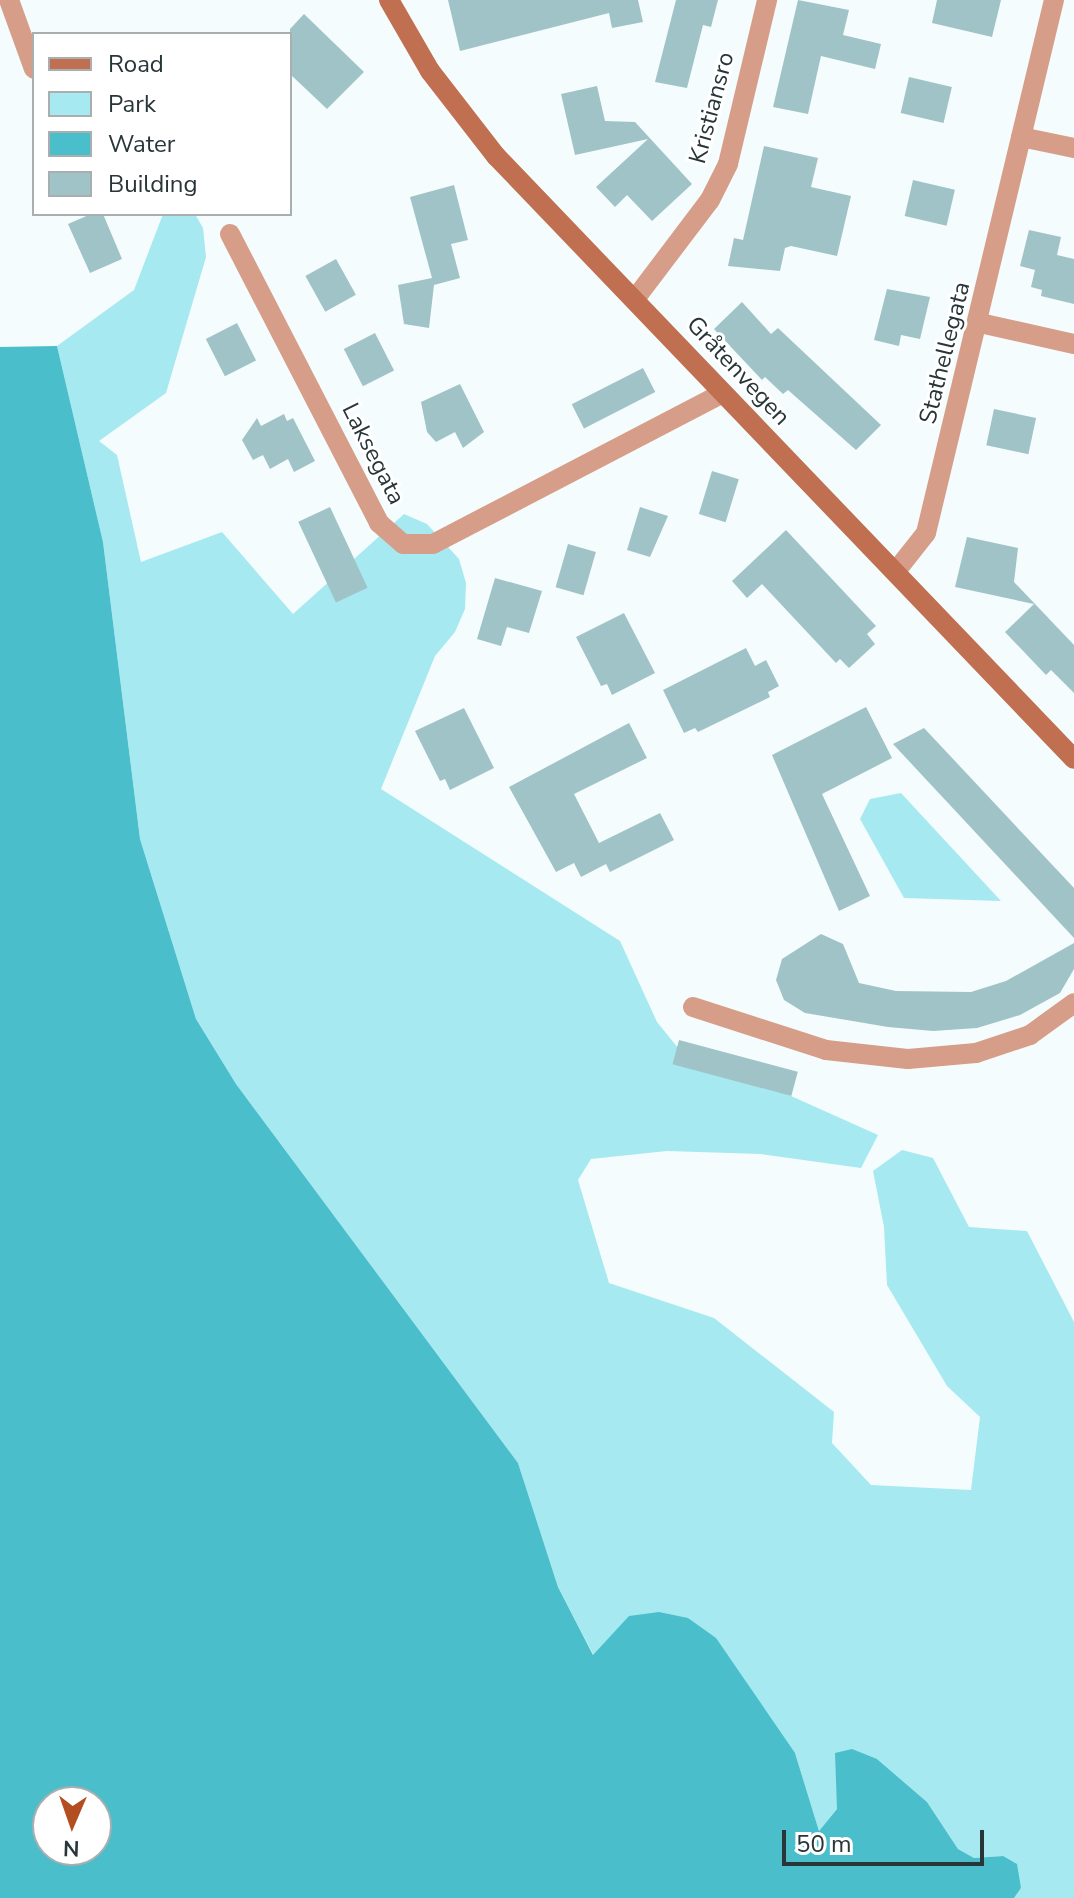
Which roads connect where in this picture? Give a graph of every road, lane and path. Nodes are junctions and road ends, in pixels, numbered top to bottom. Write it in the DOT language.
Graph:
graph roads {
  1 [pos="9,0"];
  2 [pos="389,0"];
  3 [pos="767,0"];
  4 [pos="1054,0"];
  5 [pos="32,63"];
  6 [pos="1021,137"];
  7 [pos="1074,148"];
  8 [pos="230,234"];
  9 [pos="635,299"];
  10 [pos="980,323"];
  11 [pos="1074,344"];
  12 [pos="721,394"];
  13 [pos="896,571"];
  14 [pos="1074,759"];
  15 [pos="1074,1003"];
  16 [pos="693,1007"];
  1 -- 5 [label="street"];
  2 -- 9 [label="street, Gråtenvegen"];
  3 -- 9 [label="street, Kristiansro"];
  4 -- 6 [label="street, Stathellegata"];
  6 -- 7 [label="street"];
  6 -- 10 [label="street, Stathellegata"];
  8 -- 12 [label="street, Laksegata"];
  9 -- 12 [label="street, Gråtenvegen"];
  10 -- 11 [label="street"];
  10 -- 13 [label="street, Stathellegata"];
  12 -- 13 [label="street, Gråtenvegen"];
  13 -- 14 [label="street, Gråtenvegen"];
  15 -- 16 [label="street"];
}
